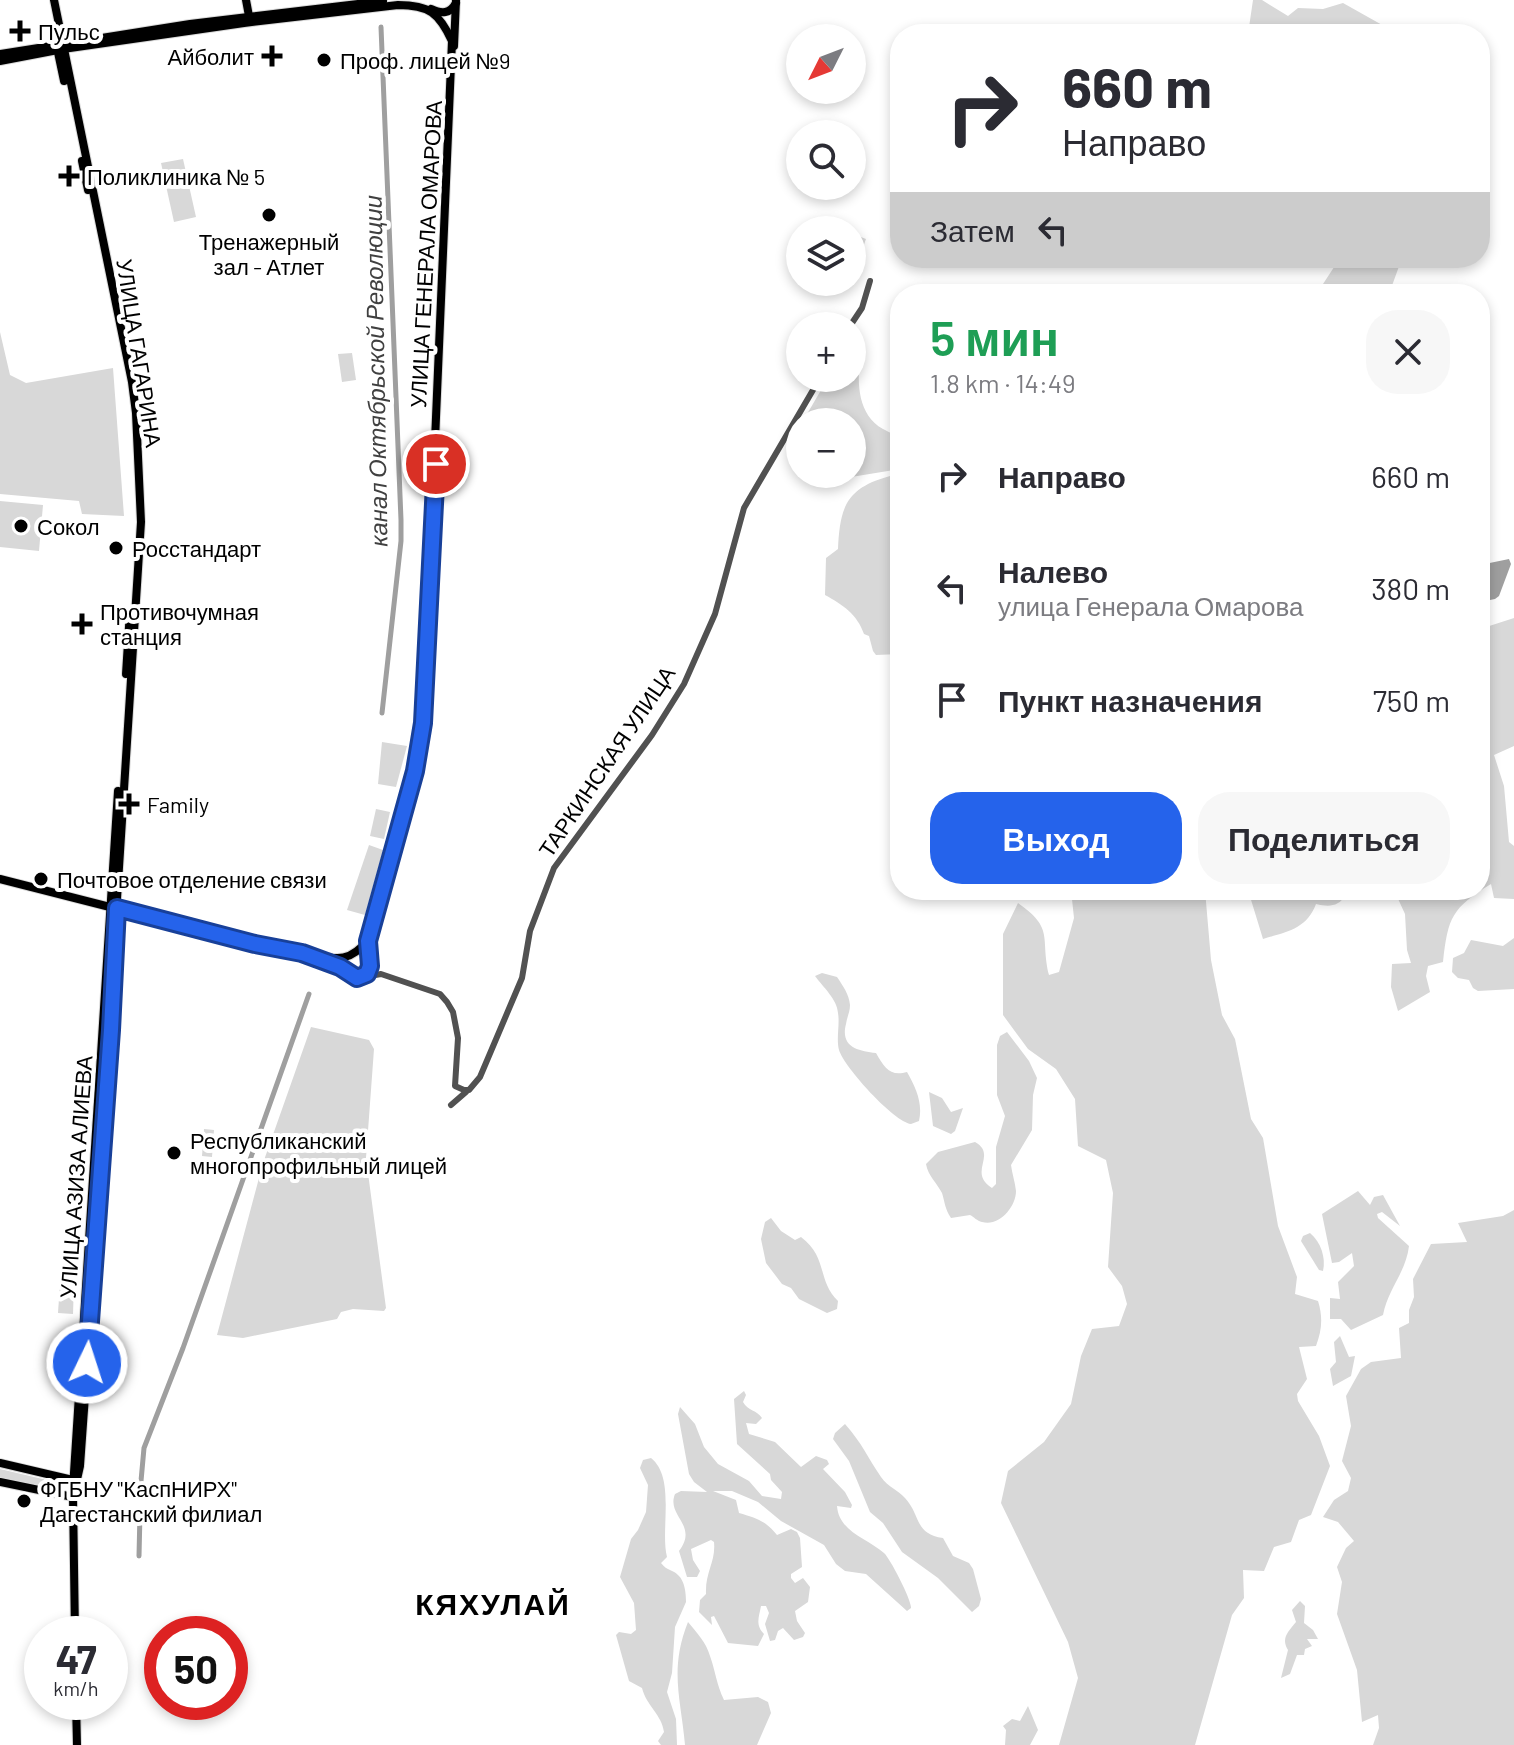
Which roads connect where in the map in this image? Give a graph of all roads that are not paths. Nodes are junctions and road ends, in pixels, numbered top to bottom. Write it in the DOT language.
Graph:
graph roads {
  1 [pos="51,0"];
  2 [pos="246,0"];
  3 [pos="395,0"];
  4 [pos="456,1"];
  5 [pos="431,8"];
  6 [pos="249,16"];
  7 [pos="453,40"];
  8 [pos="60,46"];
  9 [pos="0,54"];
  10 [pos="0,61"];
  11 [pos="870,281"];
  12 [pos="859,312"];
  13 [pos="812,392"];
  14 [pos="0,879"];
  15 [pos="114,907"];
  16 [pos="302,953"];
  17 [pos="354,956"];
  18 [pos="369,960"];
  19 [pos="349,973"];
  20 [pos="381,974"];
  21 [pos="364,977"];
  22 [pos="469,1090"];
  23 [pos="451,1105"];
  24 [pos="0,1463"];
  25 [pos="75,1480"];
  26 [pos="0,1482"];
  27 [pos="73,1497"];
  28 [pos="75,1616"];
  29 [pos="76,1720"];
  30 [pos="77,1745"];
  1 -- 8 [label="main road, УЛИЦА ГАГАРИНА"];
  2 -- 6 [label="main road"];
  3 -- 6 [label="main road"];
  4 -- 5 [label="main road"];
  4 -- 7 [label="main road"];
  5 -- 7 [label="main road"];
  5 -- 8 [label="main road"];
  6 -- 8 [label="main road"];
  7 -- 17 [label="main road, УЛИЦА ГЕНЕРАЛА ОМАРОВА"];
  7 -- 18 [label="main road, УЛИЦА ГЕНЕРАЛА ОМАРОВА"];
  8 -- 9 [label="main road"];
  8 -- 10 [label="main road"];
  8 -- 15 [label="main road, УЛИЦА ГАГАРИНА"];
  8 -- 15 [label="main road, УЛИЦА ГАГАРИНА"];
  11 -- 12 [label="street"];
  13 -- 22 [label="street, ТАРКИНСКАЯ УЛИЦА"];
  14 -- 15 [label="main road"];
  15 -- 16 [label="main road"];
  15 -- 25 [label="main road, УЛИЦА АЗИЗА АЛИЕВА"];
  15 -- 25 [label="main road, УЛИЦА АЗИЗА АЛИЕВА"];
  16 -- 17 [label="main road"];
  16 -- 19 [label="main road"];
  17 -- 18 [label="main road"];
  17 -- 19 [label="main road"];
  18 -- 20 [label="street"];
  18 -- 21 [label="main road"];
  19 -- 21 [label="main road"];
  20 -- 21 [label="street"];
  20 -- 22 [label="street"];
  22 -- 23 [label="street, ТАРКИНСКАЯ УЛИЦА"];
  24 -- 25 [label="main road"];
  25 -- 27 [label="main road"];
  26 -- 27 [label="main road"];
  27 -- 28 [label="main road"];
  29 -- 30 [label="main road"];
}
